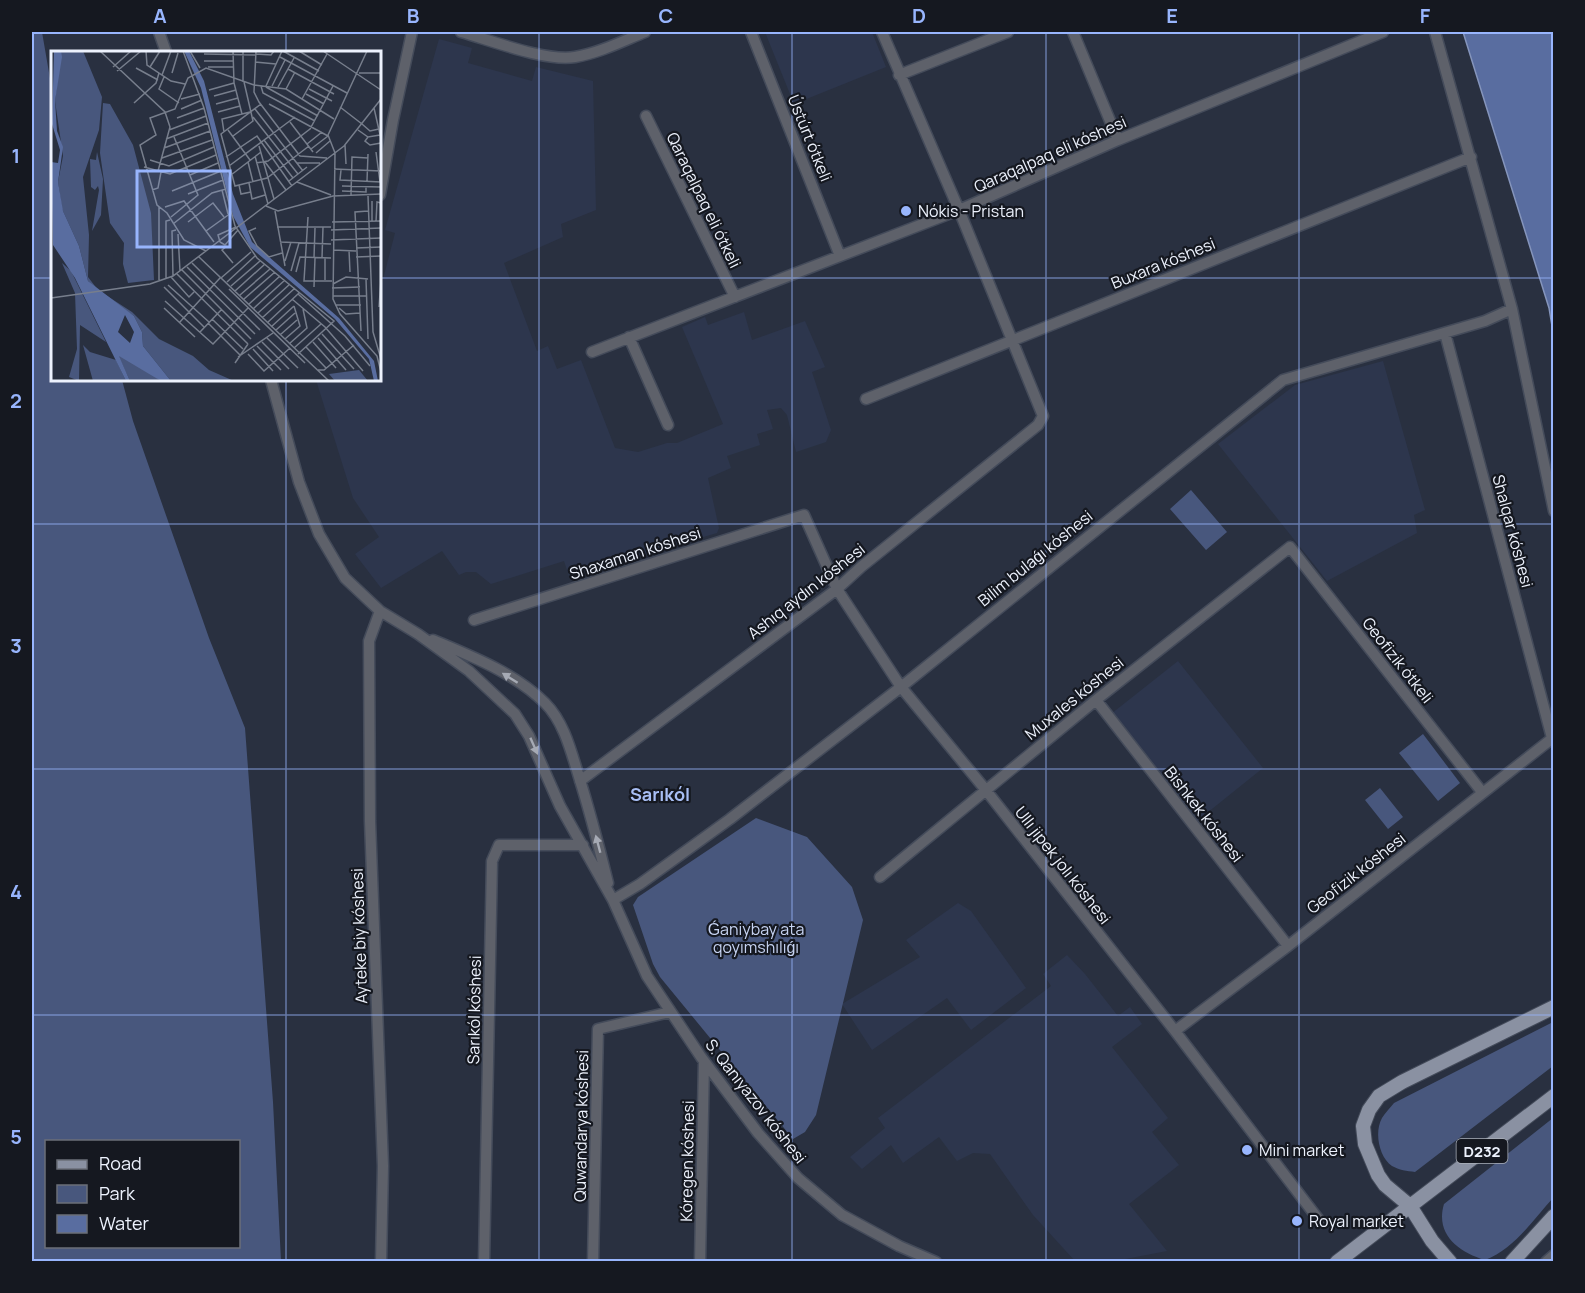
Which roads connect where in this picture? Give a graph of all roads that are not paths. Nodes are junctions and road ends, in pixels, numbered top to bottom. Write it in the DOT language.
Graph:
graph roads {
  1 [pos="159,32"];
  2 [pos="412,32"];
  3 [pos="461,32"];
  4 [pos="645,32"];
  5 [pos="751,32"];
  6 [pos="882,32"];
  7 [pos="1008,32"];
  8 [pos="1073,32"];
  9 [pos="1383,32"];
  10 [pos="1435,32"];
  11 [pos="166,51"];
  12 [pos="899,75"];
  13 [pos="645,116"];
  14 [pos="1118,140"];
  15 [pos="1471,157"];
  16 [pos="381,189"];
  17 [pos="959,210"];
  18 [pos="840,256"];
  19 [pos="735,297"];
  20 [pos="1512,309"];
  21 [pos="1445,333"];
  22 [pos="629,337"];
  23 [pos="1012,339"];
  24 [pos="592,352"];
  25 [pos="271,381"];
  26 [pos="866,399"];
  27 [pos="668,425"];
  28 [pos="1554,511"];
  29 [pos="804,515"];
  30 [pos="1290,547"];
  31 [pos="837,589"];
  32 [pos="380,611"];
  33 [pos="474,620"];
  34 [pos="418,634"];
  35 [pos="901,687"];
  36 [pos="1096,700"];
  37 [pos="1553,737"];
  38 [pos="580,781"];
  39 [pos="985,789"];
  40 [pos="1482,792"];
  41 [pos="583,845"];
  42 [pos="880,877"];
  43 [pos="613,900"];
  44 [pos="1288,946"];
  45 [pos="1554,1007"];
  46 [pos="670,1012"];
  47 [pos="1175,1031"];
  48 [pos="704,1061"];
  49 [pos="1554,1096"];
  50 [pos="1410,1206"];
  51 [pos="1319,1220"];
  52 [pos="1552,1222"];
  53 [pos="1554,1255"];
  54 [pos="381,1262"];
  55 [pos="484,1262"];
  56 [pos="593,1262"];
  57 [pos="700,1262"];
  58 [pos="936,1262"];
  59 [pos="1337,1262"];
  60 [pos="1450,1262"];
  61 [pos="1512,1262"];
  62 [pos="1546,1262"];
  1 -- 11 [label="street"];
  2 -- 16 [label="street"];
  3 -- 4 [label="street"];
  5 -- 18 [label="street, Ústúrt ótkeli"];
  6 -- 12 [label="street"];
  7 -- 12 [label="street"];
  8 -- 14 [label="street"];
  9 -- 14 [label="street, Qaraqalpaq eli kóshesi"];
  10 -- 15 [label="street"];
  12 -- 17 [label="street"];
  13 -- 19 [label="street, Qaraqalpaq eli ótkeli"];
  14 -- 17 [label="street, Qaraqalpaq eli kóshesi"];
  15 -- 20 [label="street"];
  15 -- 23 [label="street, Buxara kóshesi"];
  17 -- 18 [label="street, Qaraqalpaq eli kóshesi"];
  17 -- 23 [label="street"];
  18 -- 19 [label="street, Qaraqalpaq eli kóshesi"];
  19 -- 22 [label="street, Qaraqalpaq eli kóshesi"];
  20 -- 21 [label="street, Bilim bulaǵı kóshesi"];
  20 -- 28 [label="street"];
  21 -- 35 [label="street, Bilim bulaǵı kóshesi"];
  21 -- 37 [label="street, Shalqar kóshesi"];
  22 -- 24 [label="street, Qaraqalpaq eli kóshesi"];
  22 -- 27 [label="street"];
  23 -- 26 [label="street, Buxara kóshesi"];
  23 -- 31 [label="street, Ashıq aydın kóshesi"];
  25 -- 32 [label="street, S. Qanıyazov kóshesi"];
  29 -- 31 [label="street, Ullı jipek jolı kóshesi"];
  29 -- 33 [label="street, Shaxaman kóshesi"];
  30 -- 36 [label="street, Muxales kóshesi"];
  30 -- 40 [label="street, Geofizik ótkeli"];
  31 -- 35 [label="street, Ullı jipek jolı kóshesi"];
  31 -- 38 [label="street, Ashıq aydın kóshesi"];
  32 -- 34 [label="street, S. Qanıyazov kóshesi"];
  32 -- 54 [label="street, Ayteke biy kóshesi"];
  38 -- 34 [label="street, S. Qanıyazov kóshesi, one-way"];
  34 -- 41 [label="street, S. Qanıyazov kóshesi, one-way"];
  35 -- 39 [label="street, Ullı jipek jolı kóshesi"];
  35 -- 43 [label="street, Bilim bulaǵı kóshesi"];
  36 -- 39 [label="street, Muxales kóshesi"];
  36 -- 44 [label="street, Bishkek kóshesi"];
  37 -- 40 [label="street, Geofizik kóshesi"];
  43 -- 38 [label="street, S. Qanıyazov kóshesi, one-way"];
  39 -- 42 [label="street, Muxales kóshesi"];
  39 -- 47 [label="street, Ullı jipek jolı kóshesi"];
  40 -- 44 [label="street, Geofizik kóshesi"];
  41 -- 43 [label="street, S. Qanıyazov kóshesi"];
  41 -- 55 [label="street, Sarıkól kóshesi"];
  43 -- 46 [label="street, S. Qanıyazov kóshesi"];
  44 -- 47 [label="street, Geofizik kóshesi"];
  45 -- 50 [label="main road"];
  46 -- 48 [label="street, S. Qanıyazov kóshesi"];
  46 -- 56 [label="street, Quwandarya kóshesi"];
  47 -- 51 [label="street, Ullı jipek jolı kóshesi"];
  48 -- 57 [label="street, Kóregen kóshesi"];
  48 -- 58 [label="street, S. Qanıyazov kóshesi"];
  49 -- 50 [label="main road, D232"];
  50 -- 59 [label="main road, D232"];
  50 -- 60 [label="main road"];
  52 -- 61 [label="main road"];
  53 -- 62 [label="street"];
}
